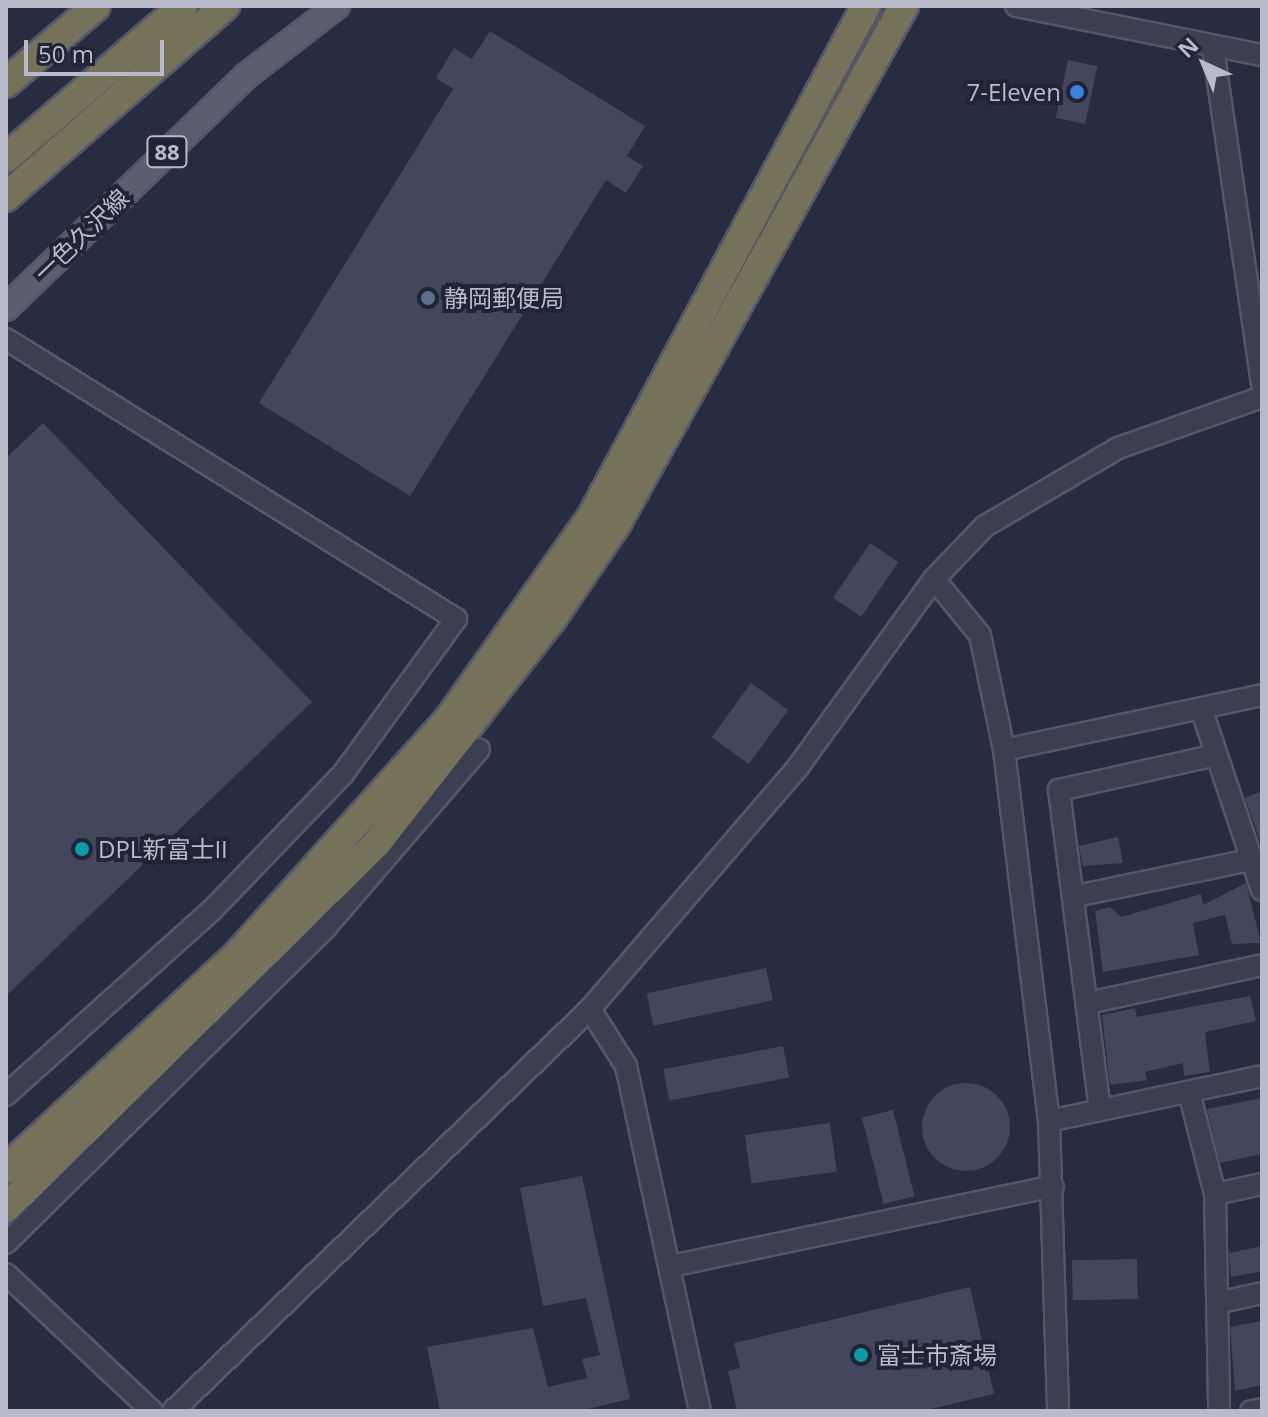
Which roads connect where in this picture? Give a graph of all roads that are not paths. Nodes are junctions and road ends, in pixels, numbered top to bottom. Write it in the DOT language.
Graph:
graph roads {
  1 [pos="96,6"];
  2 [pos="183,6"];
  3 [pos="225,6"];
  4 [pos="337,6"];
  5 [pos="866,6"];
  6 [pos="904,6"];
  7 [pos="1016,6"];
  8 [pos="1213,48"];
  9 [pos="1262,55"];
  10 [pos="6,83"];
  11 [pos="6,158"];
  12 [pos="6,197"];
  13 [pos="6,308"];
  14 [pos="6,339"];
  15 [pos="1262,383"];
  16 [pos="1262,397"];
  17 [pos="934,579"];
  18 [pos="1262,695"];
  19 [pos="1201,708"];
  20 [pos="479,749"];
  21 [pos="1004,750"];
  22 [pos="1215,755"];
  23 [pos="1250,860"];
  24 [pos="1262,890"];
  25 [pos="1076,896"];
  26 [pos="1262,965"];
  27 [pos="1088,1003"];
  28 [pos="590,1009"];
  29 [pos="1262,1076"];
  30 [pos="1189,1092"];
  31 [pos="6,1095"];
  32 [pos="1100,1110"];
  33 [pos="1049,1121"];
  34 [pos="6,1169"];
  35 [pos="1262,1184"];
  36 [pos="1053,1186"];
  37 [pos="1215,1194"];
  38 [pos="6,1208"];
  39 [pos="6,1243"];
  40 [pos="671,1266"];
  41 [pos="6,1274"];
  42 [pos="1262,1293"];
  43 [pos="1217,1303"];
  44 [pos="1262,1409"];
  45 [pos="152,1411"];
  46 [pos="173,1411"];
  47 [pos="700,1411"];
  48 [pos="1058,1411"];
  49 [pos="1219,1411"];
  50 [pos="1251,1411"];
  1 -- 10 [label="highway"];
  2 -- 11 [label="highway"];
  3 -- 12 [label="highway"];
  4 -- 13 [label="main road, 一色久沢線 / 88"];
  5 -- 34 [label="highway"];
  6 -- 38 [label="highway"];
  7 -- 8 [label="street"];
  8 -- 9 [label="street"];
  8 -- 15 [label="street"];
  14 -- 31 [label="street"];
  16 -- 17 [label="street"];
  17 -- 21 [label="street"];
  17 -- 28 [label="street"];
  18 -- 19 [label="street"];
  19 -- 21 [label="street"];
  19 -- 22 [label="street"];
  20 -- 39 [label="street"];
  21 -- 33 [label="street"];
  22 -- 23 [label="street"];
  22 -- 25 [label="street"];
  23 -- 24 [label="street"];
  23 -- 25 [label="street"];
  25 -- 27 [label="street"];
  26 -- 27 [label="street"];
  27 -- 32 [label="street"];
  28 -- 40 [label="street"];
  28 -- 46 [label="street"];
  29 -- 30 [label="street"];
  30 -- 32 [label="street"];
  30 -- 37 [label="street"];
  32 -- 33 [label="street"];
  33 -- 36 [label="street"];
  35 -- 37 [label="street"];
  36 -- 40 [label="street"];
  36 -- 48 [label="street"];
  37 -- 43 [label="street"];
  40 -- 47 [label="street"];
  41 -- 45 [label="street"];
  42 -- 43 [label="street"];
  43 -- 49 [label="street"];
  44 -- 50 [label="street"];
}
